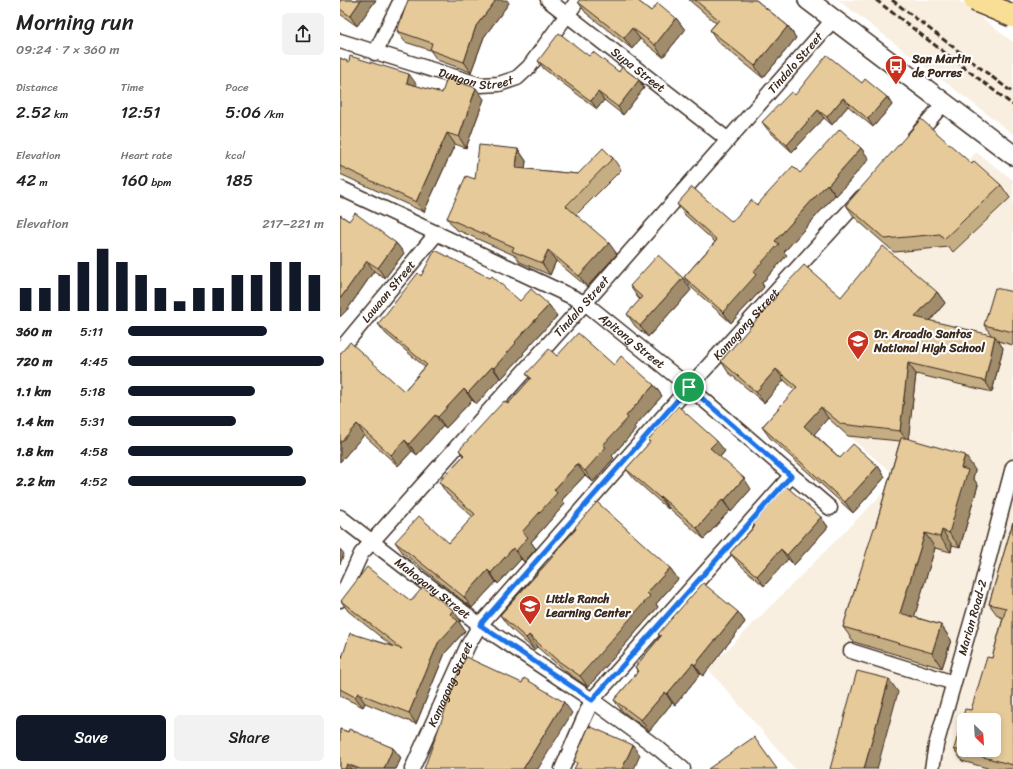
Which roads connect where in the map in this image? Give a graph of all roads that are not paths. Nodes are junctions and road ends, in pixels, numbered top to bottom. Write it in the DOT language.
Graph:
graph roads {
  1 [pos="401,0"];
  2 [pos="548,0"];
  3 [pos="578,0"];
  4 [pos="808,0"];
  5 [pos="975,0"];
  6 [pos="567,14"];
  7 [pos="1013,16"];
  8 [pos="833,20"];
  9 [pos="340,41"];
  10 [pos="375,53"];
  11 [pos="944,103"];
  12 [pos="727,139"];
  13 [pos="903,151"];
  14 [pos="1013,155"];
  15 [pos="872,186"];
  16 [pos="340,188"];
  17 [pos="437,233"];
  18 [pos="584,303"];
  19 [pos="340,350"];
  20 [pos="689,387"];
  21 [pos="1013,467"];
  22 [pos="791,476"];
  23 [pos="830,508"];
  24 [pos="340,517"];
  25 [pos="373,541"];
  26 [pos="340,600"];
  27 [pos="480,625"];
  28 [pos="851,651"];
  29 [pos="954,683"];
  30 [pos="592,700"];
  31 [pos="412,769"];
  32 [pos="562,769"];
  33 [pos="683,769"];
  34 [pos="932,769"];
  1 -- 10 [label="street"];
  2 -- 6 [label="street, Supa Street"];
  3 -- 6 [label="street, Dungon Street"];
  4 -- 8 [label="main road"];
  5 -- 7 [label="highway, bridge"];
  6 -- 10 [label="street, Dungon Street"];
  6 -- 12 [label="street, Supa Street"];
  8 -- 11 [label="main road"];
  8 -- 12 [label="street, Tindalo Street"];
  9 -- 10 [label="street, Dungon Street"];
  11 -- 13 [label="street"];
  11 -- 14 [label="main road"];
  12 -- 18 [label="street, Tindalo Street"];
  15 -- 20 [label="street, Kamagong Street"];
  16 -- 17 [label="street, Apitong Street"];
  17 -- 18 [label="street, Apitong Street"];
  17 -- 19 [label="street, Lawaan Street"];
  18 -- 20 [label="street, Apitong Street"];
  18 -- 25 [label="street, Tindalo Street"];
  20 -- 22 [label="street, Apitong Street"];
  20 -- 27 [label="street, Kamagong Street"];
  21 -- 29 [label="street, Marian Road-2"];
  22 -- 23 [label="street, Apitong Street"];
  22 -- 30 [label="street"];
  24 -- 25 [label="street, Mahogany Street"];
  25 -- 26 [label="street, Tindalo Street"];
  25 -- 27 [label="street, Mahogany Street"];
  27 -- 30 [label="street, Mahogany Street"];
  27 -- 31 [label="street, Kamagong Street"];
  28 -- 29 [label="street"];
  29 -- 34 [label="street, Marian Road-2"];
  30 -- 32 [label="street"];
  30 -- 33 [label="street, Mahogany Street"];
}
